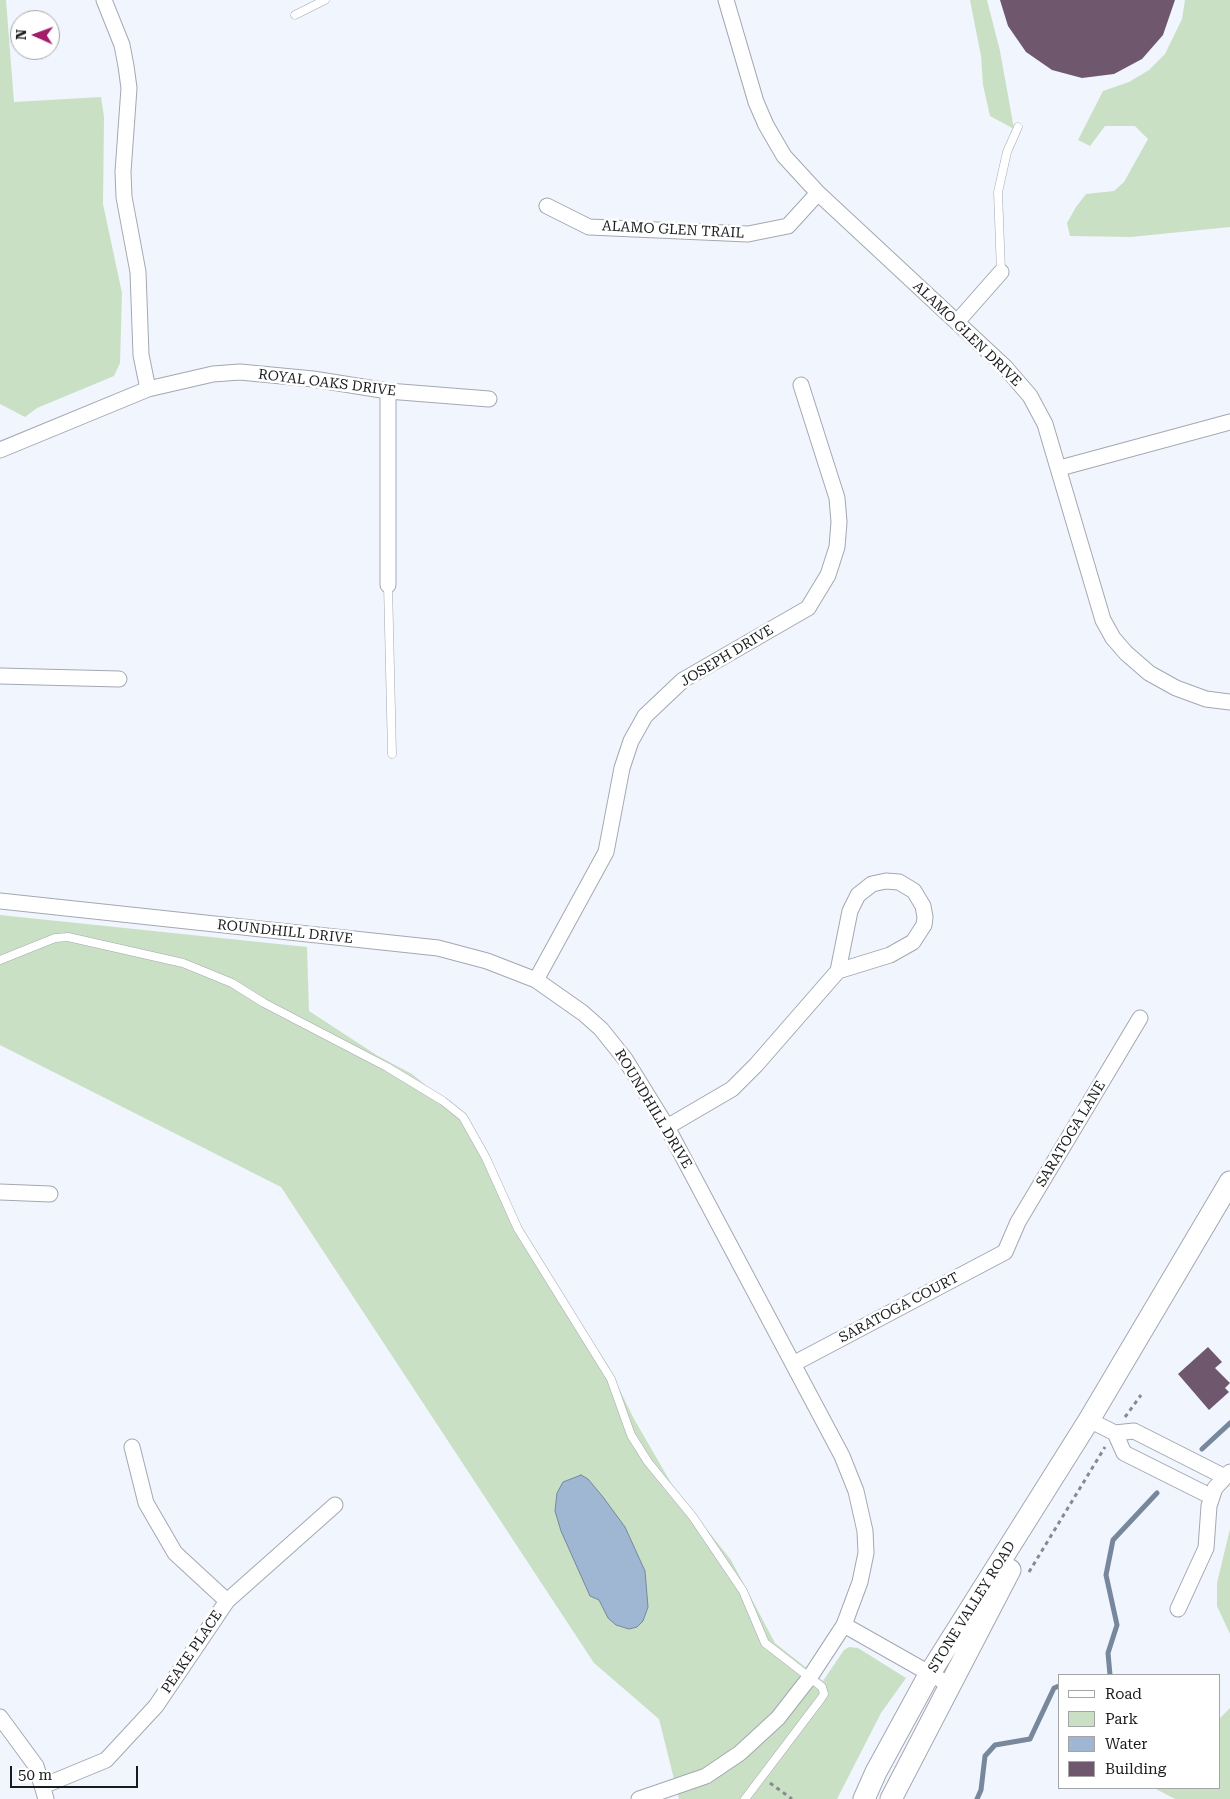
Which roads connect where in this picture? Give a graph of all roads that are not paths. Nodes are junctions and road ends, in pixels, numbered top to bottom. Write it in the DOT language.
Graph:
graph roads {
  1 [pos="104,0"];
  2 [pos="325,0"];
  3 [pos="726,0"];
  4 [pos="295,15"];
  5 [pos="1018,127"];
  6 [pos="818,193"];
  7 [pos="547,206"];
  8 [pos="1001,272"];
  9 [pos="957,322"];
  10 [pos="801,385"];
  11 [pos="148,389"];
  12 [pos="388,391"];
  13 [pos="489,399"];
  14 [pos="1230,422"];
  15 [pos="0,450"];
  16 [pos="1060,468"];
  17 [pos="388,585"];
  18 [pos="0,676"];
  19 [pos="119,680"];
  20 [pos="1230,702"];
  21 [pos="392,754"];
  22 [pos="0,900"];
  23 [pos="0,960"];
  24 [pos="838,971"];
  25 [pos="536,980"];
  26 [pos="1140,1018"];
  27 [pos="667,1127"];
  28 [pos="1230,1182"];
  29 [pos="0,1192"];
  30 [pos="50,1194"];
  31 [pos="1005,1252"];
  32 [pos="792,1364"];
  33 [pos="1090,1420"];
  34 [pos="1115,1433"];
  35 [pos="132,1447"];
  36 [pos="1221,1484"];
  37 [pos="335,1505"];
  38 [pos="227,1601"];
  39 [pos="1178,1609"];
  40 [pos="844,1625"];
  41 [pos="930,1673"];
  42 [pos="810,1677"];
  43 [pos="950,1685"];
  44 [pos="0,1717"];
  45 [pos="44,1793"];
  46 [pos="639,1799"];
  47 [pos="745,1799"];
  48 [pos="864,1799"];
  49 [pos="891,1799"];
  1 -- 11 [label="street"];
  2 -- 4 [label="lane"];
  3 -- 6 [label="street, ALAMO GLEN DRIVE"];
  5 -- 8 [label="lane"];
  6 -- 7 [label="street, ALAMO GLEN TRAIL"];
  6 -- 9 [label="street, ALAMO GLEN DRIVE"];
  8 -- 9 [label="street"];
  9 -- 16 [label="street, ALAMO GLEN DRIVE"];
  10 -- 25 [label="street, JOSEPH DRIVE"];
  11 -- 12 [label="street, ROYAL OAKS DRIVE"];
  11 -- 15 [label="street, ROYAL OAKS DRIVE"];
  12 -- 13 [label="street, ROYAL OAKS DRIVE"];
  12 -- 17 [label="street"];
  14 -- 16 [label="street"];
  16 -- 20 [label="street, ALAMO GLEN DRIVE"];
  17 -- 21 [label="lane"];
  18 -- 19 [label="street"];
  22 -- 25 [label="street, ROUNDHILL DRIVE"];
  23 -- 42 [label="lane"];
  24 -- 24 [label="street"];
  24 -- 27 [label="street"];
  25 -- 27 [label="street, ROUNDHILL DRIVE"];
  26 -- 31 [label="street, SARATOGA LANE"];
  27 -- 32 [label="street, ROUNDHILL DRIVE"];
  28 -- 33 [label="street, STONE VALLEY ROAD"];
  29 -- 30 [label="street"];
  31 -- 32 [label="street, SARATOGA COURT"];
  32 -- 40 [label="street, ROUNDHILL DRIVE"];
  33 -- 34 [label="street"];
  33 -- 41 [label="street, STONE VALLEY ROAD"];
  33 -- 43 [label="street, STONE VALLEY ROAD"];
  34 -- 36 [label="street"];
  34 -- 36 [label="street"];
  35 -- 38 [label="street"];
  36 -- 39 [label="street"];
  37 -- 38 [label="street, PEAKE PLACE"];
  38 -- 45 [label="street, PEAKE PLACE"];
  40 -- 41 [label="street"];
  40 -- 42 [label="street, ROUNDHILL DRIVE"];
  41 -- 43 [label="street"];
  41 -- 48 [label="street, STONE VALLEY ROAD"];
  42 -- 46 [label="street, ROUNDHILL DRIVE"];
  42 -- 47 [label="lane"];
  43 -- 49 [label="street, STONE VALLEY ROAD"];
  44 -- 45 [label="street"];
}
